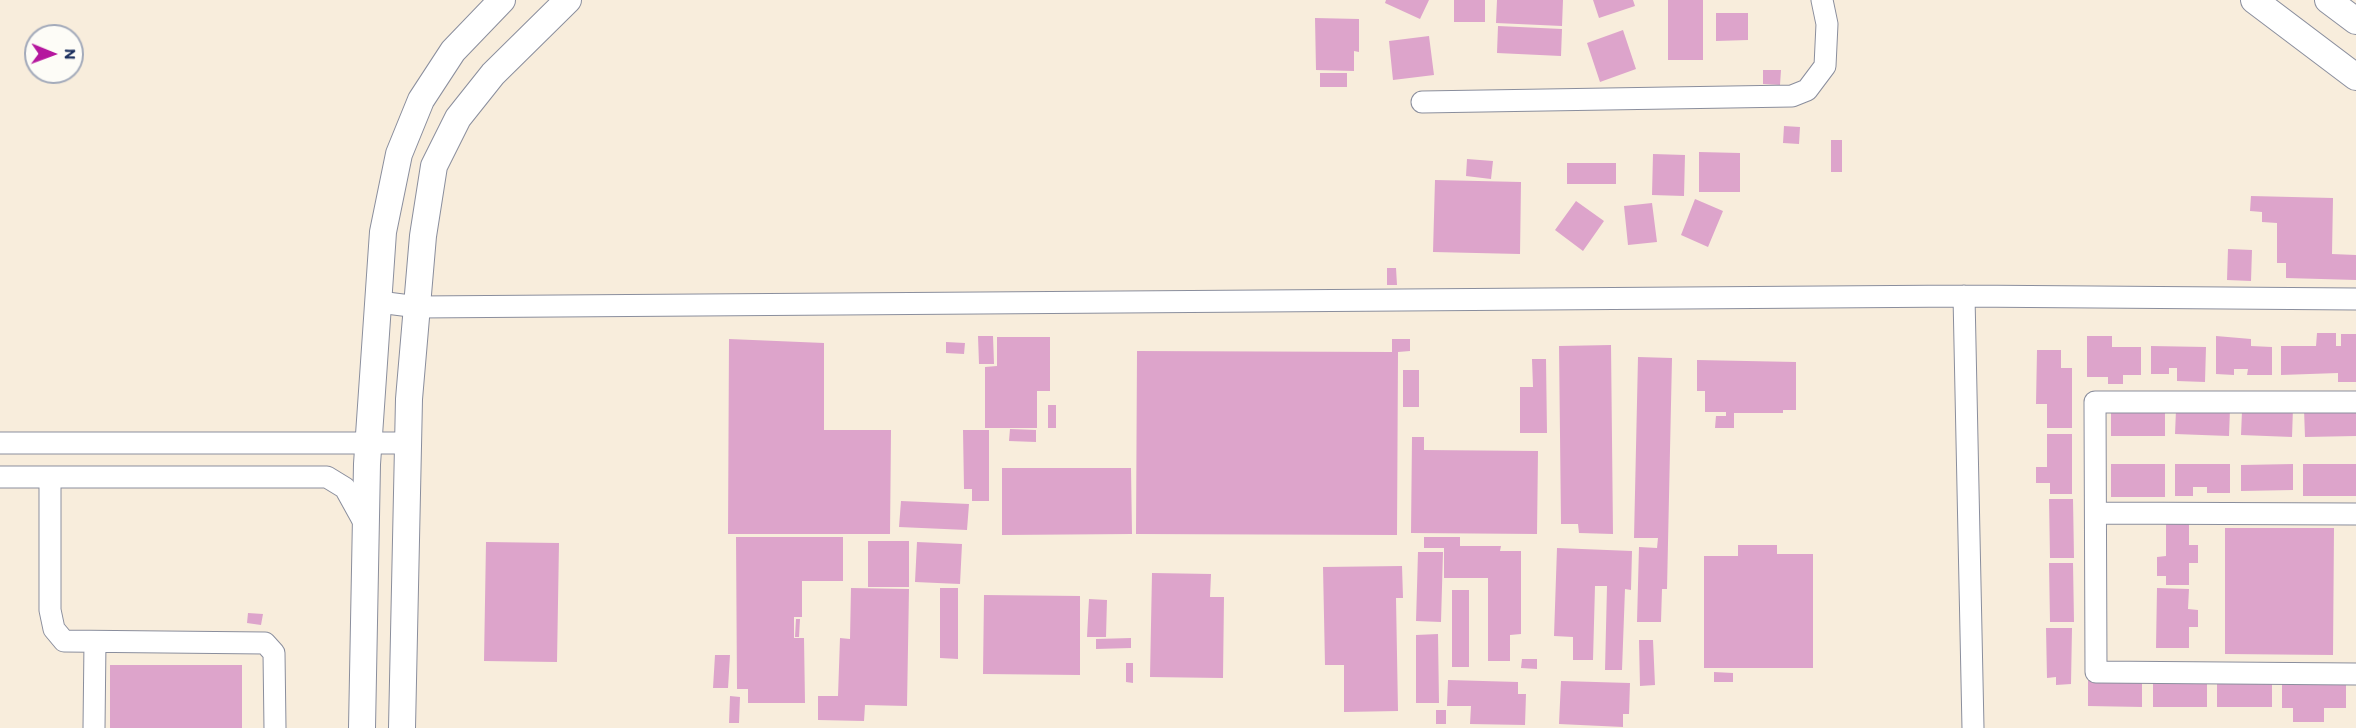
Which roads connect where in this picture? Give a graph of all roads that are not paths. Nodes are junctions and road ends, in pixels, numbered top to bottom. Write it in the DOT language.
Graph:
graph roads {
  1 [pos="502,0"];
  2 [pos="568,0"];
  3 [pos="1822,0"];
  4 [pos="2254,0"];
  5 [pos="2328,0"];
  6 [pos="2356,21"];
  7 [pos="2356,77"];
  8 [pos="1422,102"];
  9 [pos="1964,296"];
  10 [pos="2356,299"];
  11 [pos="379,302"];
  12 [pos="418,307"];
  13 [pos="2356,402"];
  14 [pos="0,443"];
  15 [pos="369,443"];
  16 [pos="409,443"];
  17 [pos="0,477"];
  18 [pos="51,477"];
  19 [pos="2096,513"];
  20 [pos="2356,514"];
  21 [pos="366,526"];
  22 [pos="95,642"];
  23 [pos="2356,674"];
  24 [pos="94,728"];
  25 [pos="275,728"];
  26 [pos="362,728"];
  27 [pos="402,728"];
  28 [pos="1973,728"];
  1 -- 11 [label="street"];
  2 -- 12 [label="street"];
  3 -- 8 [label="street"];
  4 -- 7 [label="street"];
  5 -- 6 [label="street"];
  9 -- 10 [label="street"];
  9 -- 12 [label="street"];
  9 -- 28 [label="street"];
  11 -- 12 [label="street"];
  11 -- 15 [label="street"];
  12 -- 16 [label="street"];
  13 -- 19 [label="street"];
  14 -- 15 [label="street"];
  15 -- 16 [label="street"];
  15 -- 21 [label="street"];
  16 -- 27 [label="street"];
  17 -- 18 [label="street"];
  18 -- 21 [label="street"];
  18 -- 22 [label="street"];
  19 -- 20 [label="street"];
  19 -- 23 [label="street"];
  21 -- 26 [label="street"];
  22 -- 24 [label="street"];
  22 -- 25 [label="street"];
}
